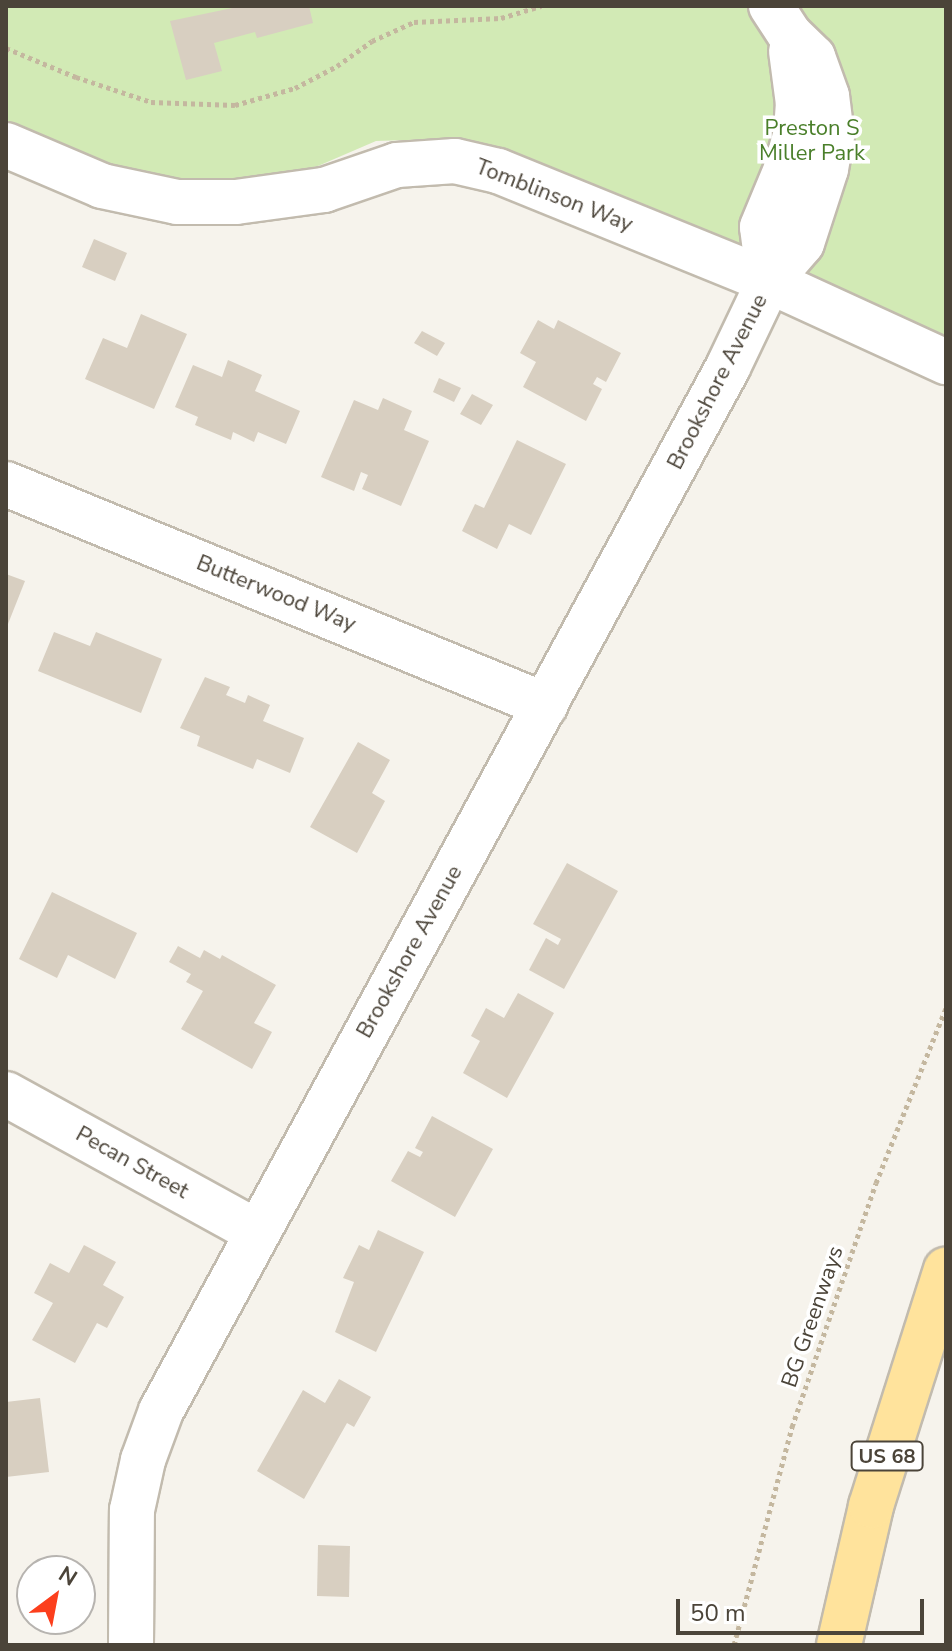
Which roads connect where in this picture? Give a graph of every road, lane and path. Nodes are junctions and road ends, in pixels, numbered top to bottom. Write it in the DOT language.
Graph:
graph roads {
  1 [pos="541,6"];
  2 [pos="780,21"];
  3 [pos="6,48"];
  4 [pos="6,145"];
  5 [pos="769,281"];
  6 [pos="946,362"];
  7 [pos="6,484"];
  8 [pos="545,705"];
  9 [pos="946,1008"];
  10 [pos="6,1094"];
  11 [pos="257,1232"];
  12 [pos="946,1270"];
  13 [pos="131,1645"];
  14 [pos="734,1645"];
  15 [pos="839,1645"];
  1 -- 3 [label="path"];
  2 -- 5 [label="street"];
  4 -- 5 [label="street, Tomblinson Way"];
  5 -- 6 [label="street, Tomblinson Way"];
  5 -- 8 [label="street, Brookshore Avenue"];
  7 -- 8 [label="street, Butterwood Way"];
  8 -- 11 [label="street, Brookshore Avenue"];
  9 -- 14 [label="path, BG Greenways"];
  10 -- 11 [label="street, Pecan Street"];
  11 -- 13 [label="street, Brookshore Avenue"];
  12 -- 15 [label="main road, US 68"];
}
